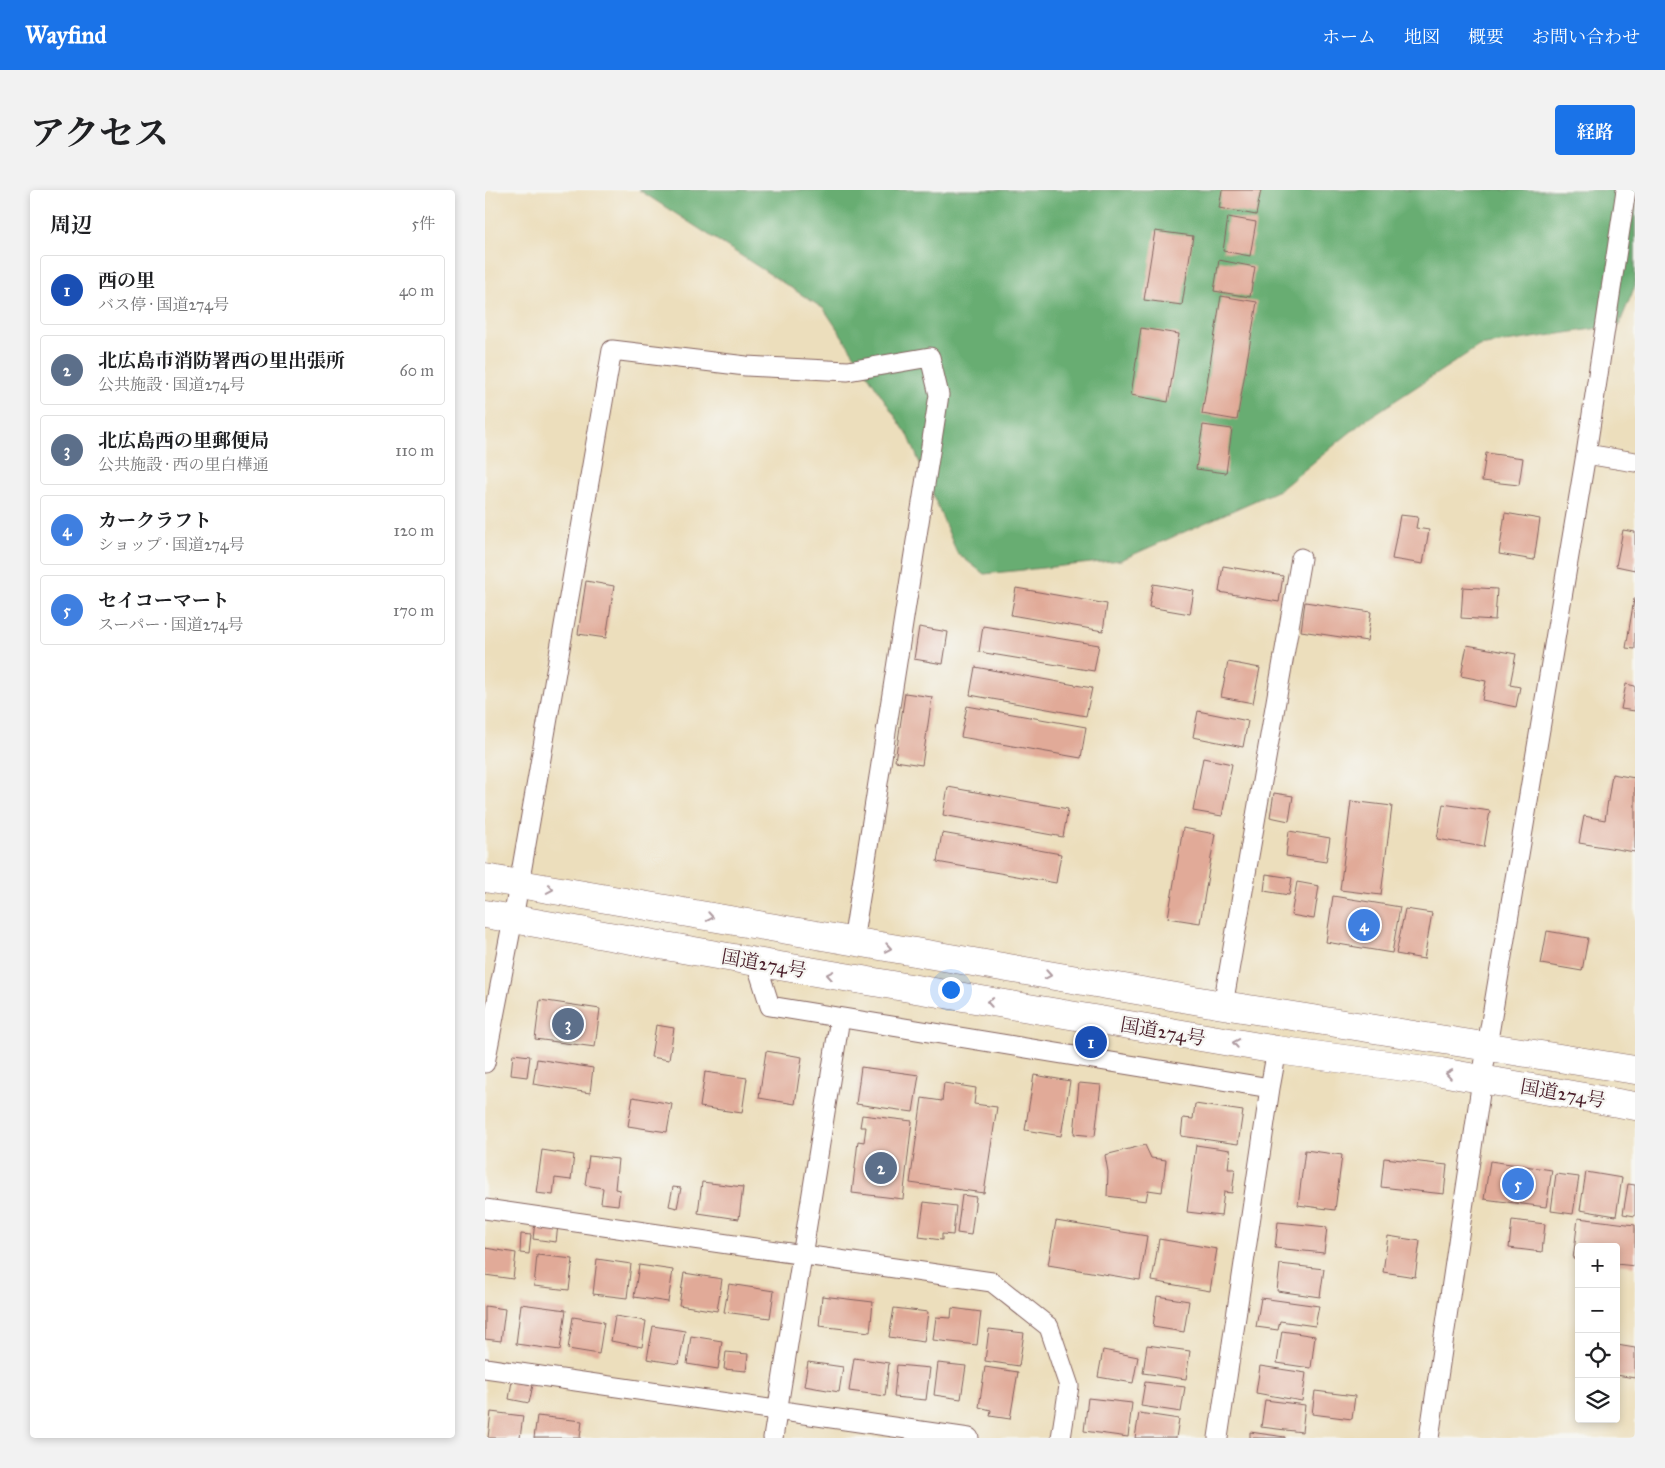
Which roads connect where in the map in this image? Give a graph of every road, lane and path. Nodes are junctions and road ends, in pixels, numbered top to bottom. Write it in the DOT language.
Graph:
graph roads {
  1 [pos="1626,190"];
  2 [pos="1585,454"];
  3 [pos="1635,462"];
  4 [pos="1301,558"];
  5 [pos="485,878"];
  6 [pos="518,884"];
  7 [pos="485,914"];
  8 [pos="513,919"];
  9 [pos="853,942"];
  10 [pos="756,962"];
  11 [pos="1223,1005"];
  12 [pos="841,1018"];
  13 [pos="1487,1046"];
  14 [pos="1277,1050"];
  15 [pos="485,1063"];
  16 [pos="1635,1070"];
  17 [pos="1483,1080"];
  18 [pos="1270,1088"];
  19 [pos="1635,1106"];
  20 [pos="485,1209"];
  21 [pos="803,1256"];
  22 [pos="485,1368"];
  23 [pos="777,1410"];
  24 [pos="773,1438"];
  25 [pos="969,1438"];
  26 [pos="1061,1438"];
  27 [pos="1218,1438"];
  28 [pos="1429,1438"];
  1 -- 2 [label="street"];
  2 -- 3 [label="street"];
  2 -- 13 [label="street"];
  4 -- 11 [label="street"];
  5 -- 6 [label="highway, 国道274号"];
  6 -- 8 [label="street"];
  6 -- 9 [label="highway, 国道274号, one-way"];
  6 -- 9 [label="street"];
  7 -- 8 [label="highway, 国道274号"];
  8 -- 10 [label="highway, 国道274号"];
  8 -- 15 [label="street"];
  9 -- 11 [label="highway, 国道274号, one-way"];
  10 -- 12 [label="street"];
  14 -- 10 [label="highway, 国道274号, one-way"];
  11 -- 13 [label="highway, 国道274号"];
  12 -- 18 [label="street"];
  12 -- 21 [label="street"];
  13 -- 16 [label="highway, 国道274号"];
  13 -- 17 [label="street"];
  17 -- 14 [label="highway, 国道274号, one-way"];
  14 -- 18 [label="street"];
  17 -- 19 [label="highway, 国道274号"];
  17 -- 28 [label="street"];
  18 -- 27 [label="street"];
  20 -- 21 [label="street"];
  21 -- 23 [label="street"];
  21 -- 26 [label="street"];
  22 -- 23 [label="street"];
  23 -- 24 [label="street"];
  23 -- 25 [label="street"];
}
